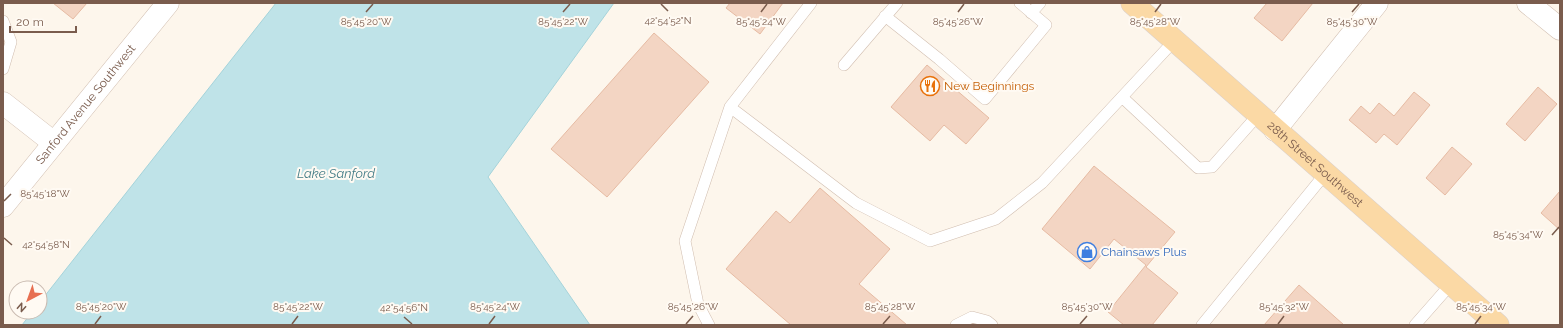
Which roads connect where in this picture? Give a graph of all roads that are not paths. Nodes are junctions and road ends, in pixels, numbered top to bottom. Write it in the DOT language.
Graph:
graph roads {
  1 [pos="168,3"];
  2 [pos="811,3"];
  3 [pos="897,3"];
  4 [pos="1020,3"];
  5 [pos="1040,3"];
  6 [pos="1132,3"];
  7 [pos="1377,3"];
  8 [pos="1528,3"];
  9 [pos="1031,13"];
  10 [pos="885,16"];
  11 [pos="3,21"];
  12 [pos="1560,29"];
  13 [pos="1174,41"];
  14 [pos="844,65"];
  15 [pos="3,69"];
  16 [pos="1123,98"];
  17 [pos="3,103"];
  18 [pos="730,107"];
  19 [pos="1258,115"];
  20 [pos="1275,130"];
  21 [pos="54,143"];
  22 [pos="1325,174"];
  23 [pos="3,206"];
  24 [pos="1451,284"];
  25 [pos="709,325"];
  26 [pos="956,325"];
  27 [pos="992,325"];
  28 [pos="1202,325"];
  29 [pos="1415,325"];
  30 [pos="1498,325"];
  1 -- 21 [label="street, Sanford Avenue Southwest"];
  2 -- 18 [label="lane"];
  3 -- 10 [label="lane"];
  4 -- 9 [label="lane"];
  5 -- 9 [label="lane"];
  6 -- 13 [label="main road, 28th Street Southwest"];
  7 -- 20 [label="street"];
  8 -- 12 [label="street"];
  9 -- 10 [label="lane"];
  10 -- 14 [label="lane"];
  11 -- 15 [label="lane"];
  13 -- 16 [label="lane"];
  13 -- 19 [label="main road, 28th Street Southwest"];
  16 -- 18 [label="lane"];
  16 -- 19 [label="lane"];
  17 -- 21 [label="street"];
  18 -- 25 [label="lane"];
  19 -- 20 [label="main road, 28th Street Southwest"];
  20 -- 22 [label="main road, 28th Street Southwest"];
  21 -- 23 [label="street, Sanford Avenue Southwest"];
  22 -- 24 [label="main road, 28th Street Southwest"];
  22 -- 28 [label="lane"];
  24 -- 29 [label="lane"];
  24 -- 30 [label="main road, 28th Street Southwest"];
  26 -- 27 [label="lane"];
}
